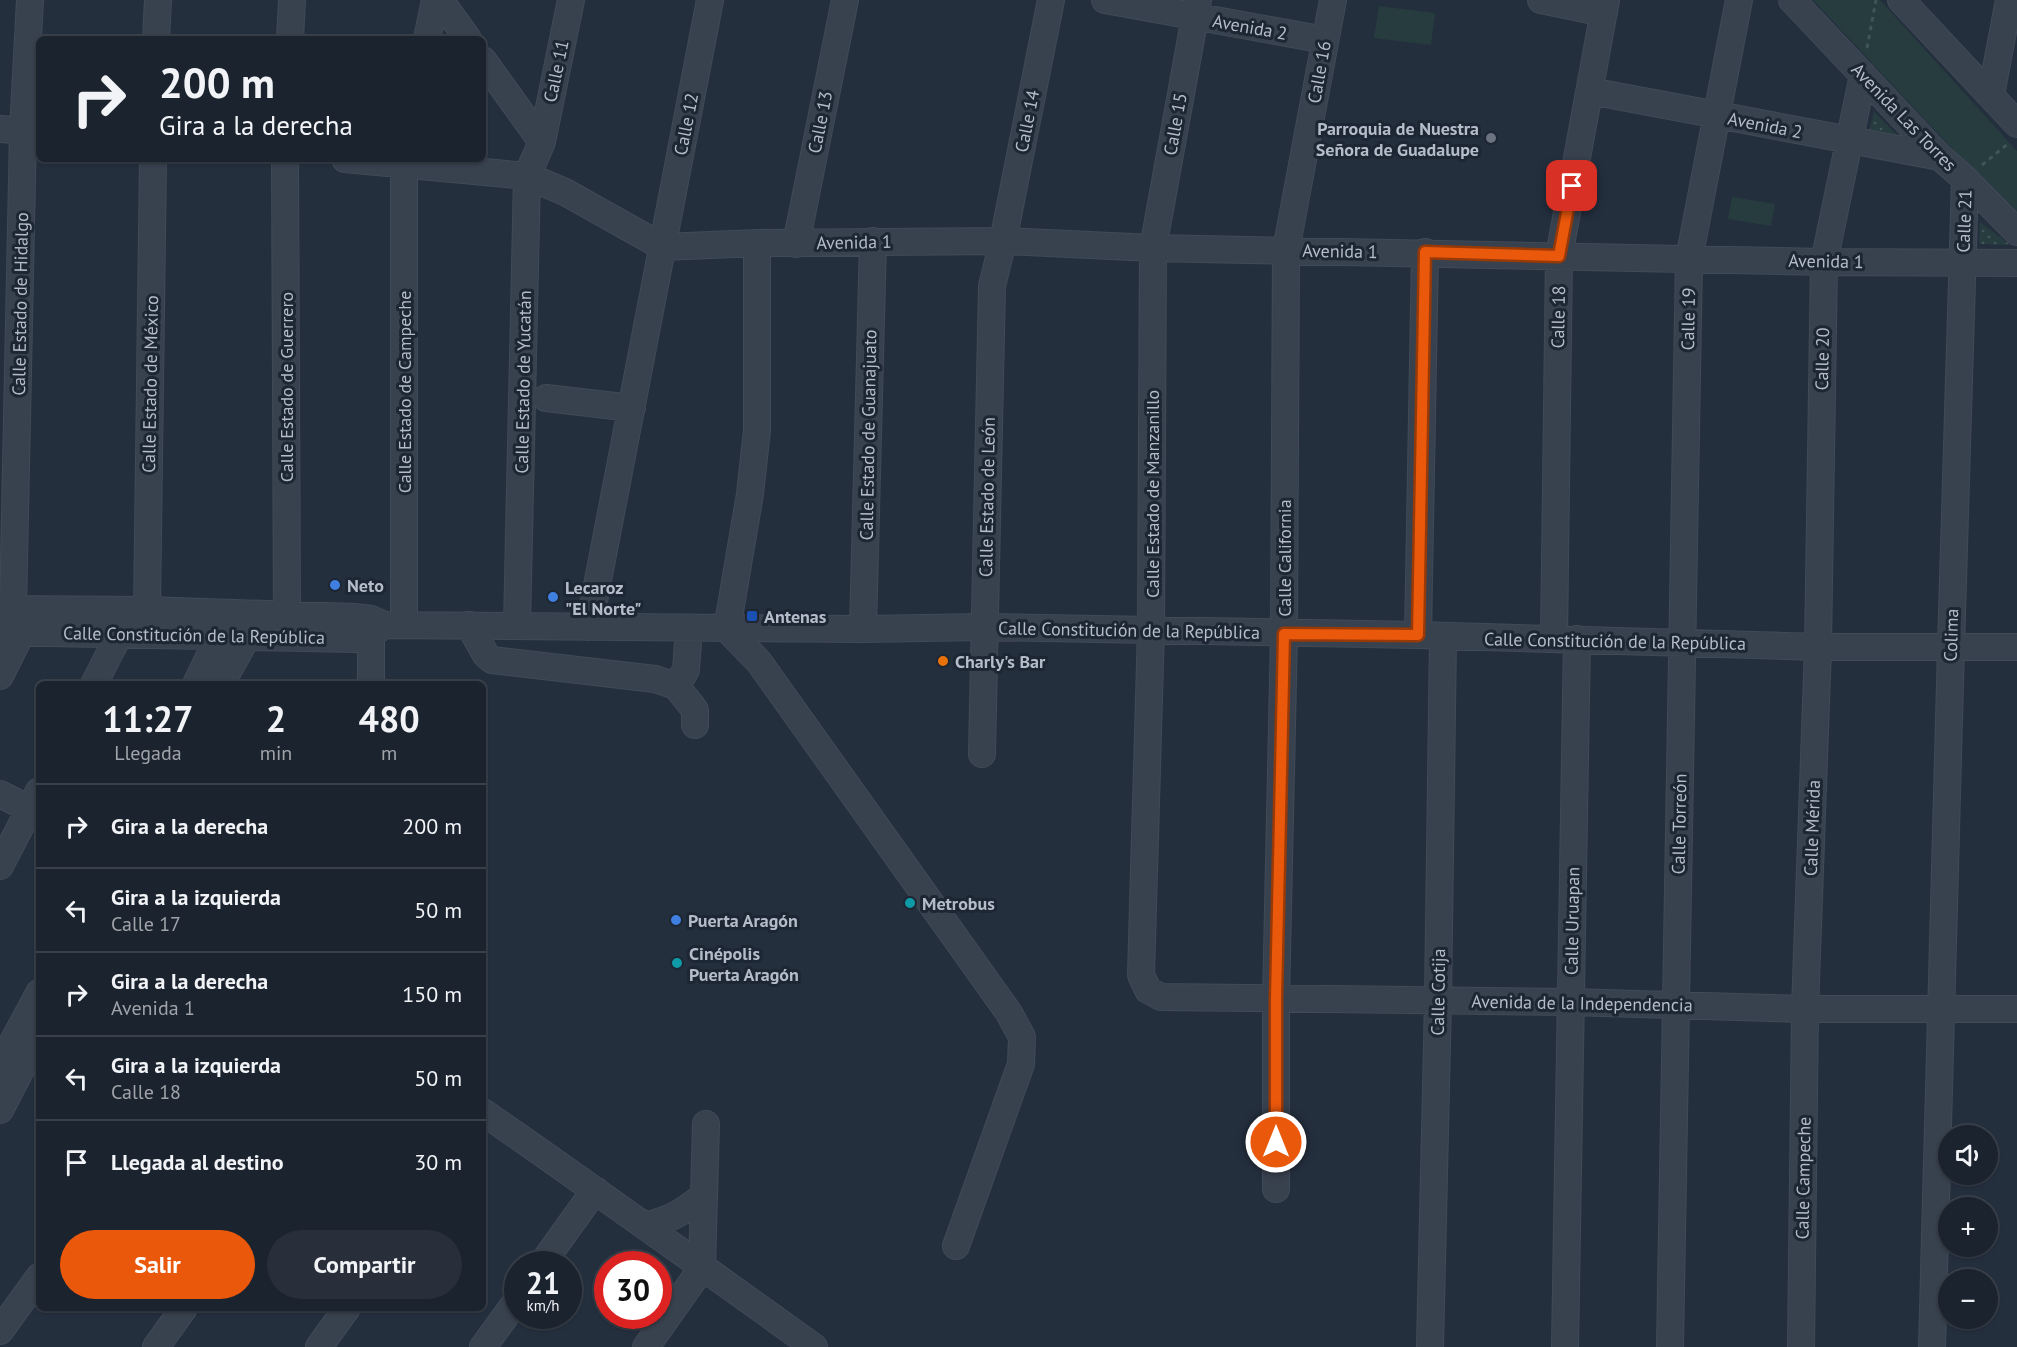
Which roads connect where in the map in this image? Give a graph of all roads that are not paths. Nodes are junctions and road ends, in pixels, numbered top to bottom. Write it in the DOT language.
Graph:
graph roads {
  1 [pos="30,0"];
  2 [pos="158,0"];
  3 [pos="292,0"];
  4 [pos="435,0"];
  5 [pos="440,0"];
  6 [pos="571,0"];
  7 [pos="710,0"];
  8 [pos="845,0"];
  9 [pos="1051,0"];
  10 [pos="1105,0"];
  11 [pos="1333,0"];
  12 [pos="1541,0"];
  13 [pos="1739,0"];
  14 [pos="1792,0"];
  15 [pos="1901,0"];
  16 [pos="2009,0"];
  17 [pos="1605,6"];
  18 [pos="1197,8"];
  19 [pos="156,36"];
  20 [pos="290,36"];
  21 [pos="428,36"];
  22 [pos="466,36"];
  23 [pos="1325,40"];
  24 [pos="486,64"];
  25 [pos="1863,75"];
  26 [pos="1590,92"];
  27 [pos="1991,95"];
  28 [pos="1717,116"];
  29 [pos="2017,124"];
  30 [pos="21,131"];
  31 [pos="1848,141"];
  32 [pos="542,142"];
  33 [pos="1941,157"];
  34 [pos="153,162"];
  35 [pos="285,162"];
  36 [pos="404,162"];
  37 [pos="527,176"];
  38 [pos="1965,179"];
  39 [pos="2017,232"];
  40 [pos="873,241"];
  41 [pos="1003,241"];
  42 [pos="757,243"];
  43 [pos="796,244"];
  44 [pos="663,248"];
  45 [pos="1153,248"];
  46 [pos="1287,250"];
  47 [pos="1425,252"];
  48 [pos="1559,256"];
  49 [pos="1689,259"];
  50 [pos="1824,262"];
  51 [pos="1962,263"];
  52 [pos="2017,263"];
  53 [pos="546,398"];
  54 [pos="632,408"];
  55 [pos="147,610"];
  56 [pos="287,615"];
  57 [pos="9,620"];
  58 [pos="220,625"];
  59 [pos="382,625"];
  60 [pos="469,625"];
  61 [pos="248,626"];
  62 [pos="517,626"];
  63 [pos="589,627"];
  64 [pos="984,627"];
  65 [pos="689,628"];
  66 [pos="727,629"];
  67 [pos="863,629"];
  68 [pos="1151,629"];
  69 [pos="120,633"];
  70 [pos="1284,634"];
  71 [pos="1418,635"];
  72 [pos="1443,637"];
  73 [pos="1566,639"];
  74 [pos="1682,642"];
  75 [pos="1818,647"];
  76 [pos="1951,647"];
  77 [pos="2017,647"];
  78 [pos="0,676"];
  79 [pos="96,681"];
  80 [pos="197,681"];
  81 [pos="222,681"];
  82 [pos="372,681"];
  83 [pos="676,686"];
  84 [pos="695,725"];
  85 [pos="982,753"];
  86 [pos="0,794"];
  87 [pos="36,805"];
  88 [pos="0,866"];
  89 [pos="1148,990"];
  90 [pos="1276,999"];
  91 [pos="36,1000"];
  92 [pos="1438,1000"];
  93 [pos="1570,1002"];
  94 [pos="1676,1005"];
  95 [pos="1941,1008"];
  96 [pos="1805,1009"];
  97 [pos="2017,1009"];
  98 [pos="36,1038"];
  99 [pos="6,1071"];
  100 [pos="0,1110"];
  101 [pos="486,1116"];
  102 [pos="706,1124"];
  103 [pos="1276,1189"];
  104 [pos="595,1190"];
  105 [pos="703,1196"];
  106 [pos="647,1226"];
  107 [pos="956,1246"];
  108 [pos="551,1251"];
  109 [pos="702,1268"];
  110 [pos="36,1281"];
  111 [pos="182,1311"];
  112 [pos="345,1311"];
  113 [pos="504,1318"];
  114 [pos="0,1331"];
  115 [pos="809,1346"];
  116 [pos="156,1347"];
  117 [pos="319,1347"];
  118 [pos="483,1347"];
  119 [pos="646,1347"];
  120 [pos="1430,1347"];
  121 [pos="1565,1347"];
  122 [pos="1670,1347"];
  123 [pos="1801,1347"];
  124 [pos="1932,1347"];
  1 -- 30 [label="street, Calle Estado de Hidalgo"];
  2 -- 19 [label="street"];
  3 -- 20 [label="street"];
  4 -- 21 [label="street"];
  5 -- 22 [label="street"];
  6 -- 32 [label="street, Calle 11"];
  7 -- 44 [label="street, Calle 12"];
  8 -- 43 [label="street, Calle 13"];
  9 -- 41 [label="street, Calle 14"];
  10 -- 18 [label="street, Avenida 2"];
  11 -- 23 [label="street, Calle 16"];
  12 -- 17 [label="street"];
  13 -- 28 [label="street, Calle 19"];
  14 -- 25 [label="street, Avenida Las Torres"];
  15 -- 27 [label="street"];
  16 -- 27 [label="street"];
  17 -- 26 [label="street, Calle 18"];
  18 -- 23 [label="street, Avenida 2"];
  18 -- 45 [label="street, Calle 15"];
  23 -- 46 [label="street, Calle 16"];
  24 -- 32 [label="street"];
  25 -- 31 [label="street, Calle 20"];
  25 -- 33 [label="street, Avenida Las Torres"];
  26 -- 28 [label="street, Avenida 2"];
  26 -- 48 [label="street, Calle 18"];
  27 -- 29 [label="street"];
  28 -- 31 [label="street, Avenida 2"];
  28 -- 49 [label="street, Calle 19"];
  30 -- 57 [label="street, Calle Estado de Hidalgo"];
  31 -- 33 [label="street, Avenida 2"];
  31 -- 50 [label="street, Calle 20"];
  32 -- 37 [label="street, Calle Estado de Yucatán"];
  33 -- 38 [label="street, Avenida Las Torres"];
  34 -- 55 [label="street, Calle Estado de México"];
  35 -- 56 [label="street, Calle Estado de Guerrero"];
  36 -- 37 [label="street"];
  36 -- 59 [label="street, Calle Estado de Campeche"];
  37 -- 44 [label="street"];
  37 -- 62 [label="street, Calle Estado de Yucatán"];
  38 -- 39 [label="street, Avenida Las Torres"];
  38 -- 51 [label="street, Calle 21"];
  40 -- 41 [label="street, Avenida 1"];
  40 -- 43 [label="street, Avenida 1"];
  40 -- 67 [label="street, Calle Estado de Guanajuato"];
  41 -- 45 [label="street, Avenida 1"];
  41 -- 64 [label="street, Calle Estado de León"];
  42 -- 43 [label="street, Avenida 1"];
  42 -- 44 [label="street, Avenida 1"];
  42 -- 66 [label="street"];
  44 -- 54 [label="street"];
  45 -- 46 [label="street, Avenida 1"];
  45 -- 68 [label="street, Calle Estado de Manzanillo"];
  46 -- 47 [label="street, Avenida 1"];
  46 -- 70 [label="street, Calle California"];
  47 -- 48 [label="street, Avenida 1"];
  47 -- 71 [label="street"];
  48 -- 49 [label="street, Avenida 1"];
  48 -- 73 [label="street, Calle 18"];
  49 -- 50 [label="street, Avenida 1"];
  49 -- 74 [label="street, Calle 19"];
  50 -- 51 [label="street, Avenida 1"];
  50 -- 75 [label="street, Calle 20"];
  51 -- 52 [label="street, Avenida 1"];
  51 -- 76 [label="street, Colima"];
  53 -- 54 [label="street"];
  54 -- 63 [label="street"];
  55 -- 57 [label="street, Calle Constitución de la República"];
  55 -- 58 [label="street, Calle Constitución de la República"];
  56 -- 59 [label="street, Calle Constitución de la República"];
  56 -- 61 [label="street, Calle Constitución de la República"];
  57 -- 69 [label="street, Calle Constitución de la República"];
  57 -- 78 [label="street"];
  58 -- 61 [label="street, Calle Constitución de la República"];
  58 -- 69 [label="street, Calle Constitución de la República"];
  58 -- 80 [label="street"];
  59 -- 60 [label="street, Calle Constitución de la República"];
  59 -- 61 [label="street, Calle Constitución de la República"];
  59 -- 82 [label="street, Calle Estado de Campeche"];
  60 -- 62 [label="street, Calle Constitución de la República"];
  60 -- 83 [label="street"];
  61 -- 81 [label="street"];
  62 -- 63 [label="street, Calle Constitución de la República"];
  63 -- 65 [label="street, Calle Constitución de la República"];
  64 -- 67 [label="street, Calle Constitución de la República"];
  64 -- 68 [label="street, Calle Constitución de la República"];
  64 -- 85 [label="street, Calle Estado de León"];
  65 -- 66 [label="street, Calle Constitución de la República"];
  65 -- 83 [label="street"];
  66 -- 67 [label="street, Calle Constitución de la República"];
  66 -- 107 [label="street"];
  68 -- 70 [label="street, Calle Constitución de la República"];
  68 -- 89 [label="street, Calle Estado de Manzanillo"];
  69 -- 79 [label="street"];
  70 -- 71 [label="street, Calle Constitución de la República"];
  70 -- 90 [label="street, Calle California"];
  71 -- 72 [label="street, Calle Constitución de la República"];
  72 -- 73 [label="street, Calle Constitución de la República"];
  72 -- 92 [label="street, Calle Cotija"];
  73 -- 74 [label="street, Calle Constitución de la República"];
  73 -- 93 [label="street, Calle Uruapan"];
  74 -- 75 [label="street, Calle Constitución de la República"];
  74 -- 94 [label="street, Calle Torreón"];
  75 -- 76 [label="street, Calle Constitución de la República"];
  75 -- 96 [label="street, Calle Mérida"];
  76 -- 77 [label="street, Calle Constitución de la República"];
  76 -- 95 [label="street, Colima"];
  83 -- 84 [label="street"];
  86 -- 87 [label="street"];
  87 -- 88 [label="street"];
  89 -- 90 [label="street, Avenida de la Independencia"];
  90 -- 92 [label="street, Avenida de la Independencia"];
  90 -- 103 [label="street, Calle California"];
  91 -- 99 [label="street"];
  92 -- 93 [label="street, Avenida de la Independencia"];
  92 -- 120 [label="street, Calle Cotija"];
  93 -- 94 [label="street, Avenida de la Independencia"];
  93 -- 121 [label="street, Calle Uruapan"];
  94 -- 96 [label="street, Avenida de la Independencia"];
  94 -- 122 [label="street"];
  95 -- 96 [label="street, Avenida de la Independencia"];
  95 -- 97 [label="street, Avenida de la Independencia"];
  95 -- 124 [label="street, Colima"];
  96 -- 123 [label="street, Calle Campeche"];
  98 -- 99 [label="street"];
  99 -- 100 [label="street"];
  101 -- 104 [label="street"];
  102 -- 105 [label="street"];
  104 -- 106 [label="street"];
  104 -- 108 [label="street"];
  105 -- 106 [label="street"];
  105 -- 109 [label="street"];
  106 -- 109 [label="street"];
  109 -- 115 [label="street"];
  109 -- 119 [label="street"];
  110 -- 114 [label="street"];
  111 -- 116 [label="street"];
  112 -- 117 [label="street"];
  113 -- 118 [label="street"];
}
